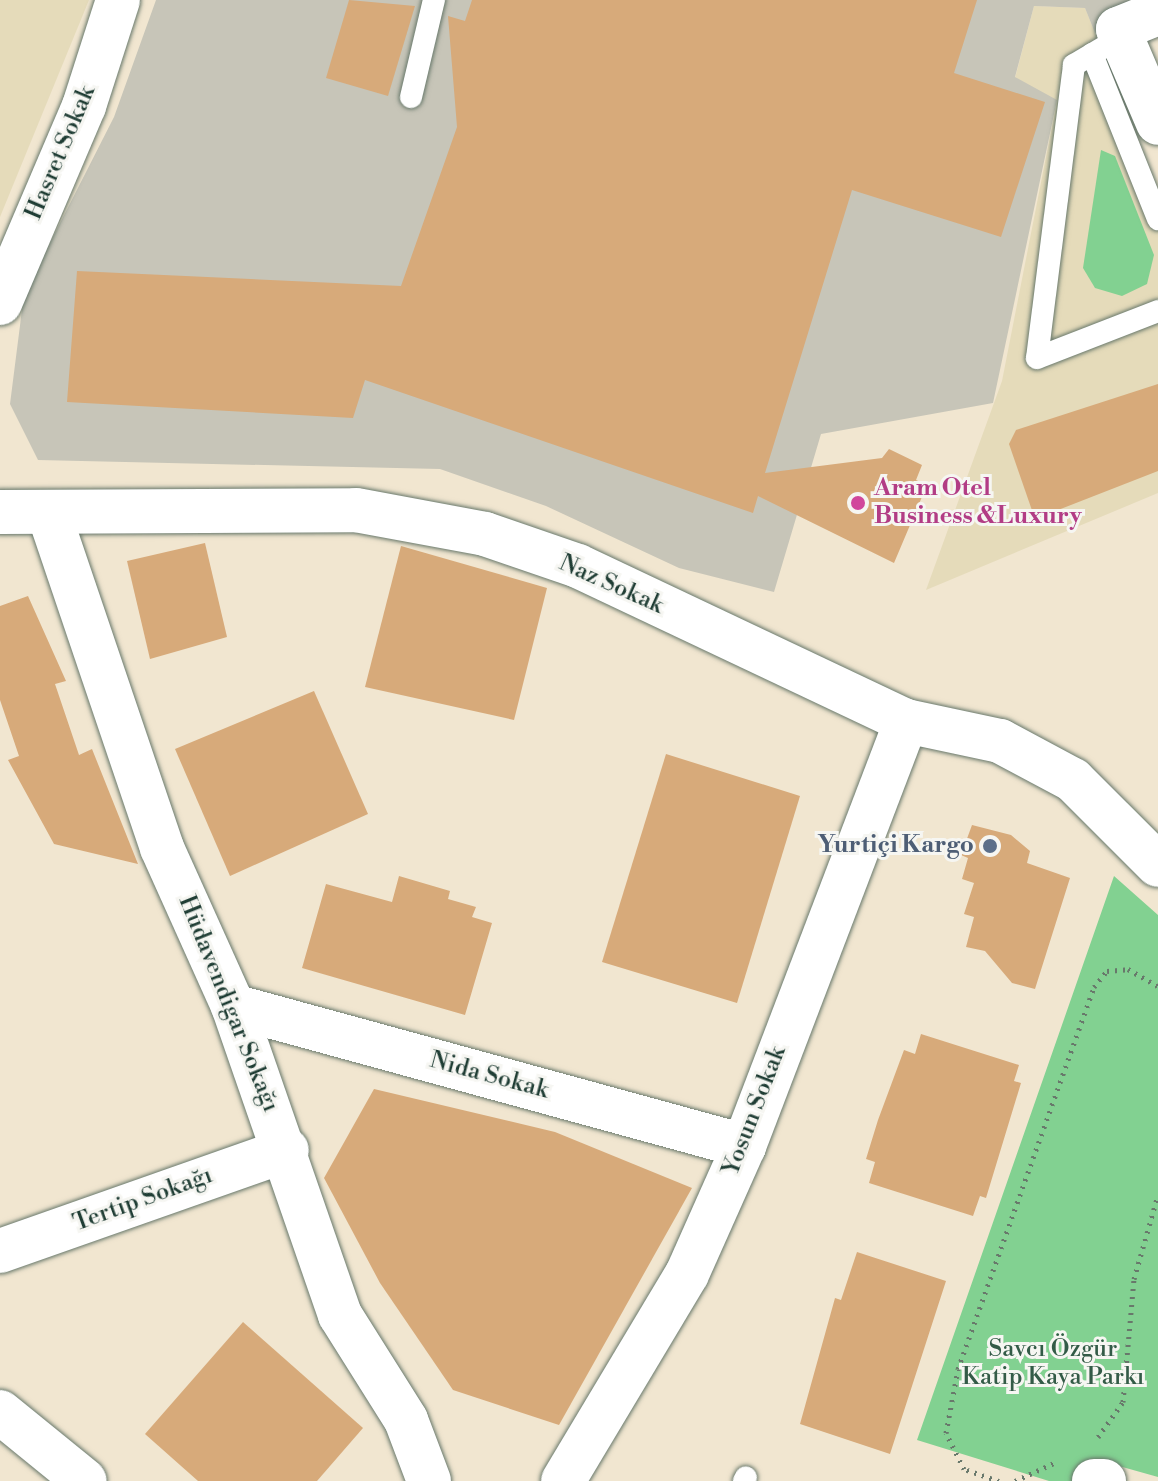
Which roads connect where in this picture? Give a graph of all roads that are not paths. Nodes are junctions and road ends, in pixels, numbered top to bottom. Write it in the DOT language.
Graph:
graph roads {
  1 [pos="118,0"];
  2 [pos="434,0"];
  3 [pos="1158,13"];
  4 [pos="1107,45"];
  5 [pos="411,97"];
  6 [pos="1158,123"];
  7 [pos="1158,219"];
  8 [pos="0,303"];
  9 [pos="1158,311"];
  10 [pos="0,512"];
  11 [pos="50,517"];
  12 [pos="906,721"];
  13 [pos="1158,865"];
  14 [pos="233,1006"];
  15 [pos="744,1146"];
  16 [pos="287,1150"];
  17 [pos="0,1251"];
  18 [pos="0,1412"];
  19 [pos="85,1481"];
  20 [pos="429,1481"];
  21 [pos="563,1481"];
  1 -- 8 [label="street, Hasret Sokak"];
  2 -- 5 [label="lane"];
  3 -- 4 [label="street"];
  4 -- 6 [label="street"];
  4 -- 7 [label="lane"];
  4 -- 9 [label="lane"];
  10 -- 11 [label="street, Naz Sokak"];
  11 -- 12 [label="street, Naz Sokak"];
  11 -- 14 [label="street, Hüdavendigar Sokağı"];
  12 -- 13 [label="street, Naz Sokak"];
  12 -- 15 [label="street, Yosun Sokak"];
  14 -- 15 [label="street, Nida Sokak"];
  14 -- 16 [label="street, Hüdavendigar Sokağı"];
  15 -- 21 [label="street, Yosun Sokak"];
  16 -- 17 [label="street, Tertip Sokağı"];
  16 -- 20 [label="street, Hüdavendigar Sokağı"];
  18 -- 19 [label="street"];
}
